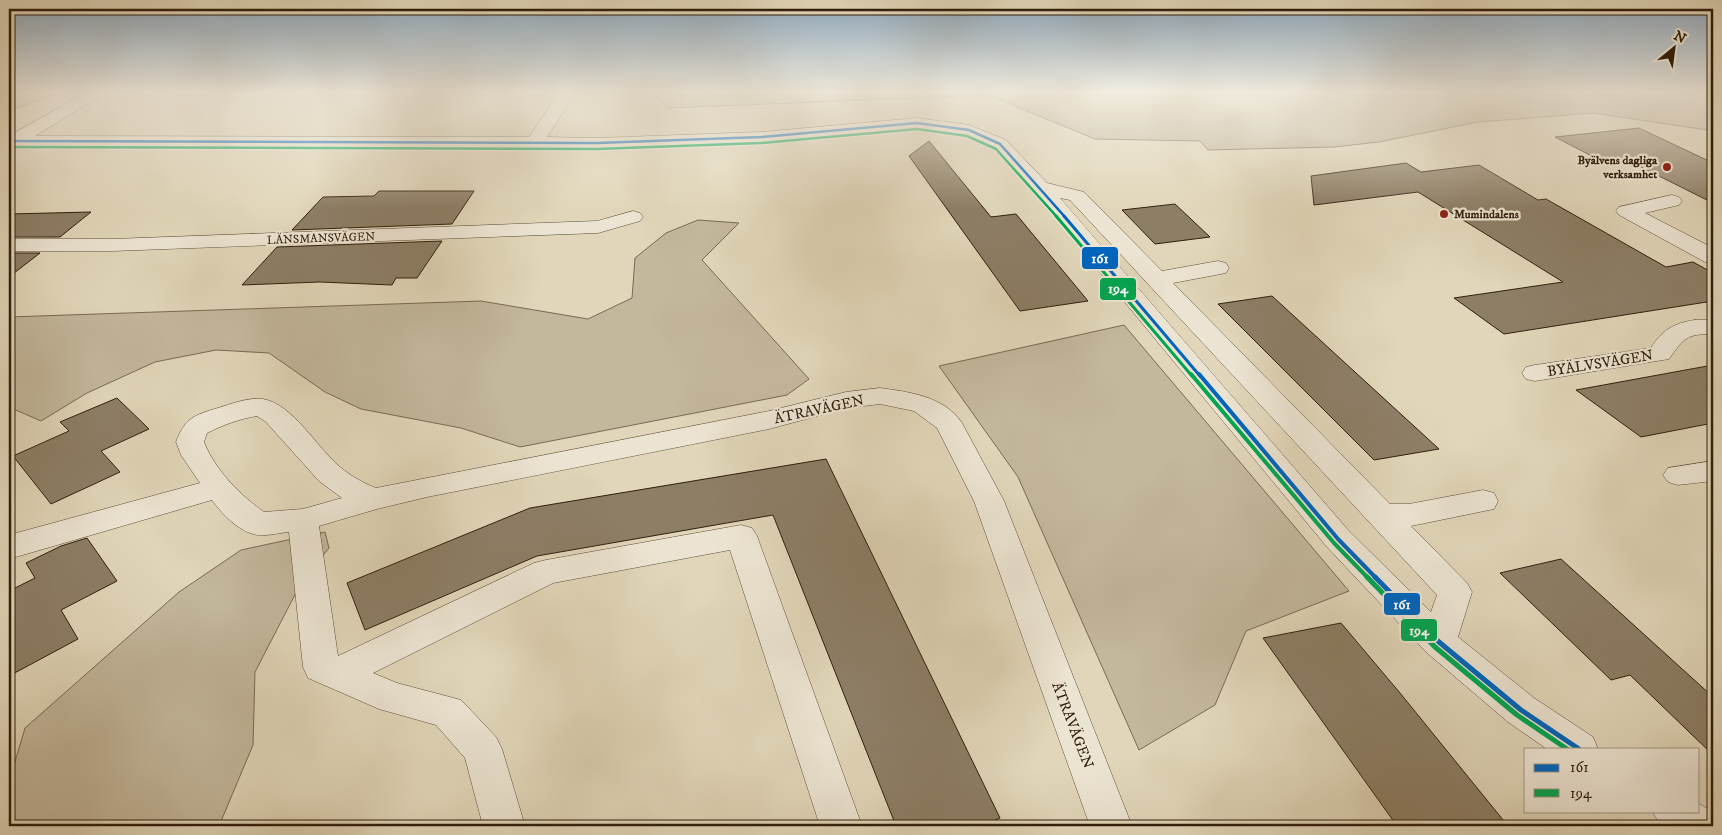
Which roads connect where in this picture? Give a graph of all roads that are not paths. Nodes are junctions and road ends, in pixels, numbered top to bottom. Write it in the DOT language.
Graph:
graph roads {
  1 [pos="28,131"];
  2 [pos="542,131"];
  3 [pos="829,131"];
  4 [pos="971,131"];
  5 [pos="11,141"];
  6 [pos="535,142"];
  7 [pos="1040,187"];
  8 [pos="1672,201"];
  9 [pos="633,217"];
  10 [pos="9,245"];
  11 [pos="1713,258"];
  12 [pos="1218,268"];
  13 [pos="1156,279"];
  14 [pos="1713,327"];
  15 [pos="1535,374"];
  16 [pos="1713,471"];
  17 [pos="1678,475"];
  18 [pos="218,488"];
  19 [pos="375,499"];
  20 [pos="1483,501"];
  21 [pos="1380,515"];
  22 [pos="303,520"];
  23 [pos="9,547"];
  24 [pos="1439,642"];
  25 [pos="336,674"];
  26 [pos="1578,748"];
  27 [pos="1675,812"];
  28 [pos="504,826"];
  29 [pos="841,826"];
  30 [pos="1112,826"];
  31 [pos="1698,826"];
  1 -- 5 [label="street"];
  2 -- 6 [label="street"];
  3 -- 6 [label="street"];
  4 -- 7 [label="street"];
  5 -- 6 [label="street"];
  7 -- 13 [label="street"];
  7 -- 24 [label="street"];
  8 -- 11 [label="street"];
  9 -- 10 [label="street, LÄNSMANSVÄGEN"];
  12 -- 13 [label="street"];
  13 -- 21 [label="street"];
  14 -- 15 [label="street, BYÄLVSVÄGEN"];
  16 -- 17 [label="street"];
  18 -- 19 [label="street, ÄTRAVÄGEN"];
  18 -- 22 [label="street, ÄTRAVÄGEN"];
  18 -- 23 [label="street"];
  19 -- 22 [label="street, ÄTRAVÄGEN"];
  19 -- 30 [label="street, ÄTRAVÄGEN"];
  20 -- 21 [label="street"];
  21 -- 24 [label="street"];
  22 -- 25 [label="street"];
  24 -- 26 [label="street"];
  25 -- 28 [label="street"];
  25 -- 29 [label="street"];
  27 -- 31 [label="street"];
}
